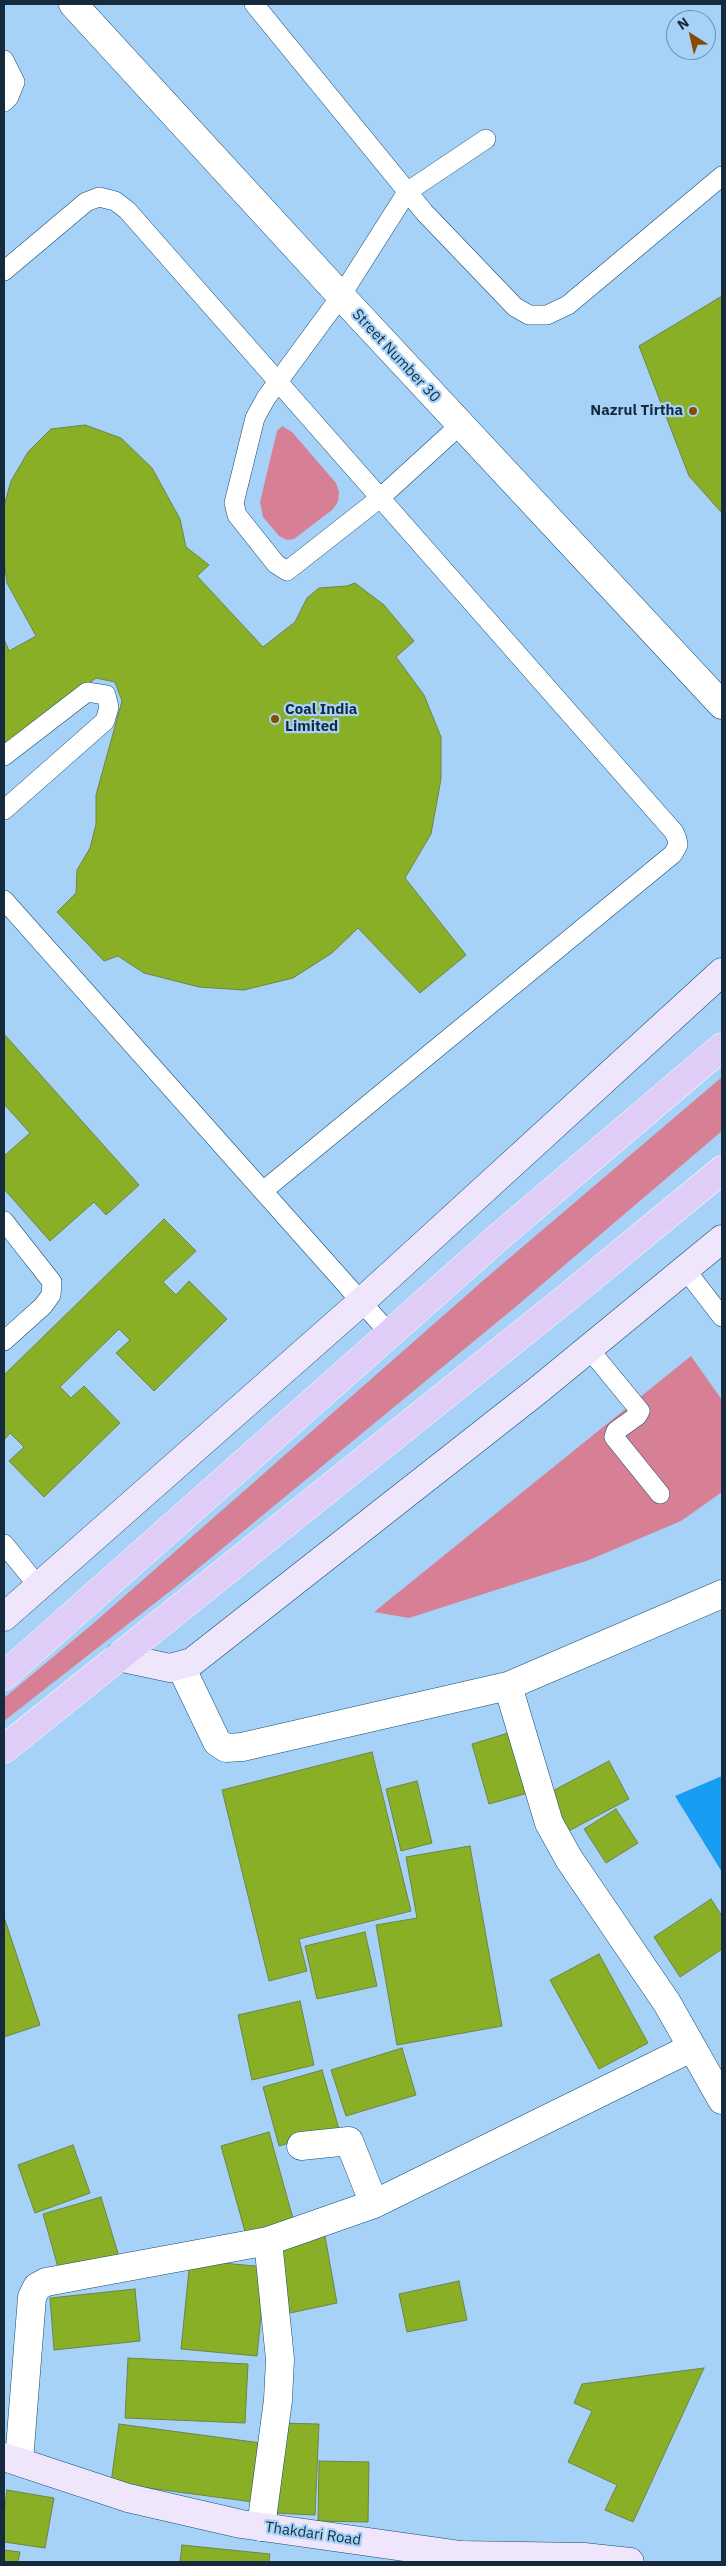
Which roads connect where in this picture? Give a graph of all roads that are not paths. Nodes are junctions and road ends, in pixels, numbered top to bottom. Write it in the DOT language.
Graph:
graph roads {
  1 [pos="73,4"];
  2 [pos="254,4"];
  3 [pos="4,60"];
  4 [pos="4,102"];
  5 [pos="486,139"];
  6 [pos="722,176"];
  7 [pos="407,192"];
  8 [pos="4,271"];
  9 [pos="341,296"];
  10 [pos="279,382"];
  11 [pos="460,425"];
  12 [pos="380,498"];
  13 [pos="722,705"];
  14 [pos="4,756"];
  15 [pos="4,810"];
  16 [pos="4,900"];
  17 [pos="722,972"];
  18 [pos="722,1047"];
  19 [pos="722,1170"];
  20 [pos="263,1191"];
  21 [pos="4,1221"];
  22 [pos="722,1239"];
  23 [pos="685,1269"];
  24 [pos="361,1302"];
  25 [pos="722,1316"];
  26 [pos="390,1334"];
  27 [pos="4,1340"];
  28 [pos="589,1349"];
  29 [pos="660,1494"];
  30 [pos="4,1544"];
  31 [pos="38,1587"];
  32 [pos="722,1594"];
  33 [pos="4,1617"];
  34 [pos="118,1657"];
  35 [pos="181,1667"];
  36 [pos="4,1676"];
  37 [pos="508,1686"];
  38 [pos="4,1749"];
  39 [pos="691,2048"];
  40 [pos="722,2100"];
  41 [pos="301,2146"];
  42 [pos="374,2204"];
  43 [pos="268,2241"];
  44 [pos="11,2459"];
  45 [pos="261,2527"];
  46 [pos="630,2562"];
  1 -- 9 [label="street, Street Number 30"];
  2 -- 7 [label="lane"];
  3 -- 4 [label="lane"];
  5 -- 7 [label="lane"];
  6 -- 7 [label="lane"];
  7 -- 9 [label="lane"];
  8 -- 10 [label="lane"];
  9 -- 10 [label="lane"];
  9 -- 11 [label="street, Street Number 30"];
  10 -- 12 [label="lane"];
  10 -- 12 [label="lane"];
  11 -- 12 [label="lane"];
  11 -- 13 [label="street, Street Number 30"];
  12 -- 20 [label="lane"];
  14 -- 15 [label="lane"];
  16 -- 20 [label="lane"];
  17 -- 24 [label="street"];
  18 -- 26 [label="main road"];
  19 -- 34 [label="main road"];
  20 -- 24 [label="lane"];
  21 -- 27 [label="lane"];
  22 -- 23 [label="street"];
  23 -- 25 [label="lane"];
  23 -- 28 [label="street"];
  24 -- 26 [label="lane"];
  24 -- 31 [label="street"];
  26 -- 36 [label="main road"];
  28 -- 29 [label="lane"];
  28 -- 35 [label="street"];
  30 -- 31 [label="lane"];
  31 -- 33 [label="street"];
  32 -- 37 [label="street"];
  34 -- 35 [label="street"];
  34 -- 38 [label="main road"];
  35 -- 37 [label="street"];
  37 -- 39 [label="street"];
  39 -- 40 [label="street"];
  39 -- 42 [label="street"];
  41 -- 42 [label="street"];
  42 -- 43 [label="street"];
  43 -- 44 [label="street"];
  43 -- 45 [label="street"];
  44 -- 45 [label="street, Thakdari Road"];
  45 -- 46 [label="street, Thakdari Road"];
}
